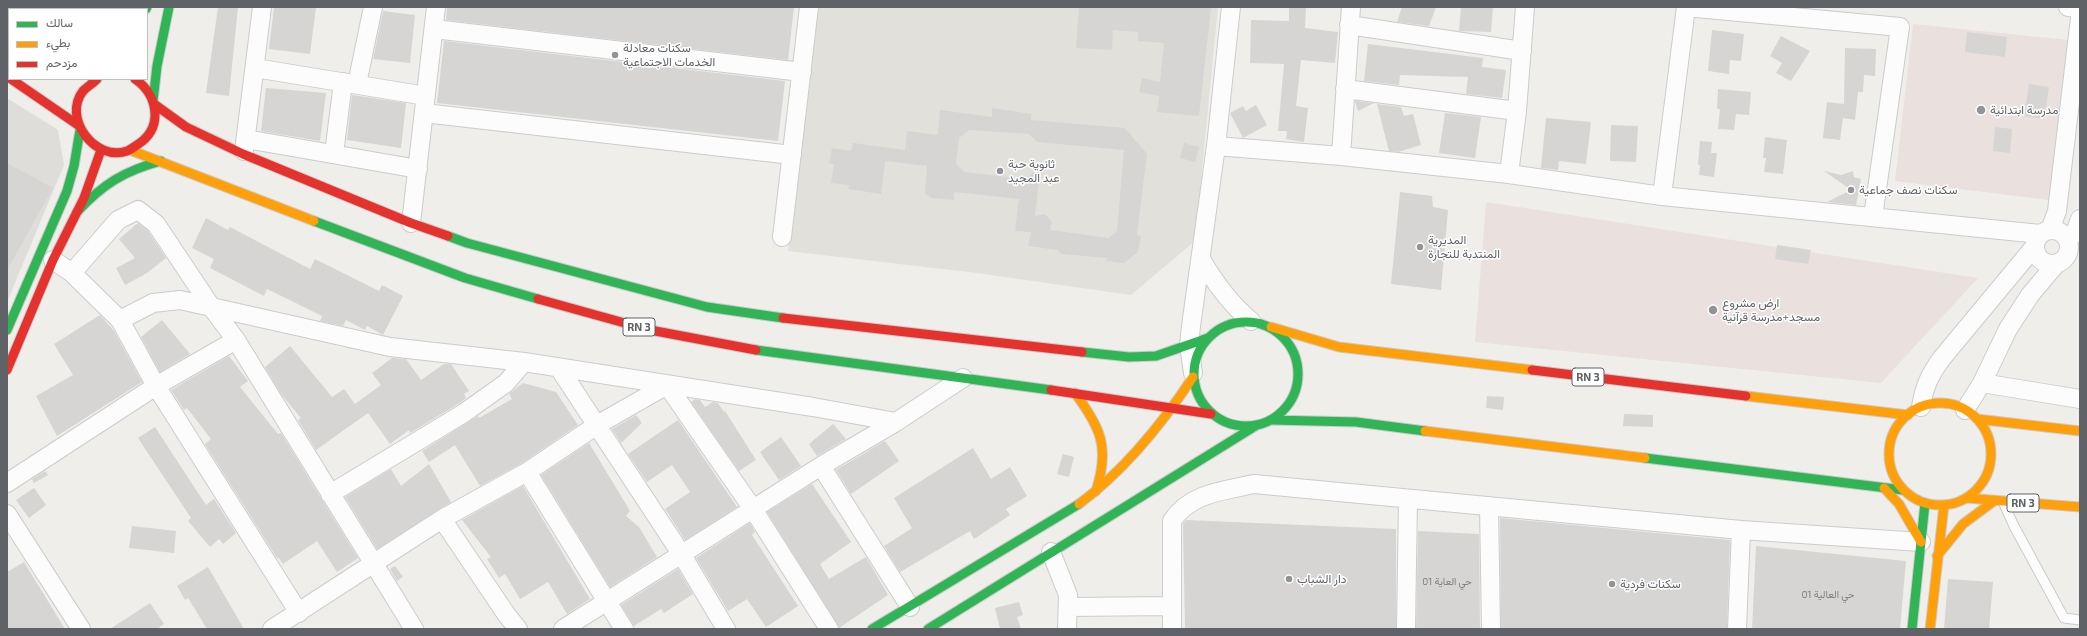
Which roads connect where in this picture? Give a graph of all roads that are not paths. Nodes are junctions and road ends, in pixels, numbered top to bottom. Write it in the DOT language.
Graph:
graph roads {
  1 [pos="169,7"];
  2 [pos="262,7"];
  3 [pos="373,7"];
  4 [pos="434,7"];
  5 [pos="809,7"];
  6 [pos="1232,7"];
  7 [pos="1351,7"];
  8 [pos="1525,7"];
  9 [pos="2068,7"];
  10 [pos="2080,8"];
  11 [pos="2080,18"];
  12 [pos="1349,26"];
  13 [pos="434,28"];
  14 [pos="1522,51"];
  15 [pos="255,68"];
  16 [pos="802,72"];
  17 [pos="12,80"];
  18 [pos="96,80"];
  19 [pos="136,80"];
  20 [pos="350,83"];
  21 [pos="1345,89"];
  22 [pos="154,102"];
  23 [pos="425,105"];
  24 [pos="1517,110"];
  25 [pos="79,127"];
  26 [pos="245,146"];
  27 [pos="1216,146"];
  28 [pos="102,150"];
  29 [pos="130,150"];
  30 [pos="334,154"];
  31 [pos="792,155"];
  32 [pos="1341,156"];
  33 [pos="161,161"];
  34 [pos="418,169"];
  35 [pos="1509,174"];
  36 [pos="1662,196"];
  37 [pos="77,212"];
  38 [pos="1873,217"];
  39 [pos="2080,219"];
  40 [pos="411,223"];
  41 [pos="782,237"];
  42 [pos="2042,237"];
  43 [pos="2072,243"];
  44 [pos="1201,259"];
  45 [pos="53,260"];
  46 [pos="2057,263"];
  47 [pos="72,273"];
  48 [pos="212,308"];
  49 [pos="120,320"];
  50 [pos="1251,321"];
  51 [pos="1271,328"];
  52 [pos="7,330"];
  53 [pos="1208,338"];
  54 [pos="236,340"];
  55 [pos="1189,344"];
  56 [pos="524,362"];
  57 [pos="560,368"];
  58 [pos="7,370"];
  59 [pos="1193,375"];
  60 [pos="963,378"];
  61 [pos="1982,383"];
  62 [pos="668,385"];
  63 [pos="156,386"];
  64 [pos="1075,393"];
  65 [pos="2080,399"];
  66 [pos="1172,408"];
  67 [pos="1914,411"];
  68 [pos="1211,414"];
  69 [pos="1971,415"];
  70 [pos="1272,420"];
  71 [pos="896,422"];
  72 [pos="597,425"];
  73 [pos="1256,425"];
  74 [pos="2080,431"];
  75 [pos="821,466"];
  76 [pos="527,472"];
  77 [pos="7,483"];
  78 [pos="1884,488"];
  79 [pos="1903,490"];
  80 [pos="1096,491"];
  81 [pos="330,494"];
  82 [pos="1966,498"];
  83 [pos="1408,500"];
  84 [pos="1999,501"];
  85 [pos="1925,503"];
  86 [pos="1944,505"];
  87 [pos="1489,506"];
  88 [pos="2080,507"];
  89 [pos="753,509"];
  90 [pos="7,514"];
  91 [pos="442,519"];
  92 [pos="1741,530"];
  93 [pos="1921,542"];
  94 [pos="1051,552"];
  95 [pos="682,555"];
  96 [pos="1937,556"];
  97 [pos="373,564"];
  98 [pos="608,601"];
  99 [pos="1172,606"];
  100 [pos="910,607"];
  101 [pos="1068,607"];
  102 [pos="299,613"];
  103 [pos="2080,620"];
  104 [pos="81,629"];
  105 [pos="272,629"];
  106 [pos="414,629"];
  107 [pos="518,629"];
  108 [pos="563,629"];
  109 [pos="624,629"];
  110 [pos="726,629"];
  111 [pos="829,629"];
  112 [pos="872,629"];
  113 [pos="928,629"];
  114 [pos="1068,629"];
  115 [pos="1172,629"];
  116 [pos="1406,629"];
  117 [pos="1491,629"];
  118 [pos="1737,629"];
  119 [pos="1912,629"];
  120 [pos="1930,629"];
  1 -- 22 [label="main road"];
  2 -- 15 [label="street"];
  3 -- 20 [label="street"];
  4 -- 13 [label="street"];
  5 -- 16 [label="street"];
  6 -- 27 [label="street"];
  7 -- 12 [label="street"];
  8 -- 14 [label="street"];
  9 -- 10 [label="street"];
  11 -- 42 [label="street"];
  12 -- 14 [label="street"];
  12 -- 21 [label="street"];
  13 -- 16 [label="street"];
  13 -- 23 [label="street"];
  14 -- 24 [label="street"];
  15 -- 20 [label="street"];
  15 -- 26 [label="street"];
  16 -- 31 [label="street"];
  17 -- 25 [label="main road"];
  18 -- 25 [label="main road"];
  19 -- 22 [label="main road"];
  20 -- 23 [label="street"];
  20 -- 30 [label="street"];
  21 -- 24 [label="street"];
  21 -- 32 [label="street"];
  22 -- 26 [label="main road"];
  22 -- 29 [label="main road"];
  23 -- 31 [label="street"];
  23 -- 34 [label="street"];
  24 -- 35 [label="street"];
  25 -- 28 [label="main road"];
  25 -- 52 [label="main road"];
  26 -- 30 [label="street"];
  26 -- 40 [label="main road"];
  27 -- 32 [label="street"];
  27 -- 44 [label="street"];
  28 -- 29 [label="main road"];
  28 -- 37 [label="main road"];
  29 -- 33 [label="main road, RN 3"];
  30 -- 34 [label="street"];
  31 -- 41 [label="street"];
  32 -- 35 [label="street"];
  33 -- 37 [label="main road"];
  33 -- 60 [label="main road, RN 3"];
  34 -- 40 [label="street"];
  35 -- 36 [label="street"];
  36 -- 38 [label="street"];
  36 -- 38 [label="street"];
  37 -- 45 [label="main road"];
  38 -- 42 [label="street"];
  39 -- 43 [label="street"];
  40 -- 55 [label="main road"];
  42 -- 43 [label="street"];
  42 -- 46 [label="street"];
  42 -- 67 [label="street"];
  43 -- 46 [label="street"];
  44 -- 50 [label="street"];
  44 -- 55 [label="street"];
  45 -- 47 [label="street"];
  45 -- 58 [label="main road"];
  46 -- 61 [label="street"];
  47 -- 48 [label="street"];
  47 -- 49 [label="street"];
  48 -- 49 [label="street"];
  48 -- 54 [label="street"];
  48 -- 56 [label="street"];
  49 -- 63 [label="street"];
  50 -- 51 [label="main road"];
  50 -- 53 [label="main road"];
  51 -- 67 [label="main road, RN 3"];
  51 -- 70 [label="main road"];
  53 -- 55 [label="main road"];
  53 -- 59 [label="main road"];
  54 -- 63 [label="street"];
  54 -- 81 [label="street"];
  55 -- 59 [label="street"];
  56 -- 57 [label="street"];
  56 -- 81 [label="street"];
  57 -- 62 [label="street"];
  57 -- 72 [label="street"];
  59 -- 66 [label="main road"];
  59 -- 68 [label="main road"];
  60 -- 64 [label="main road, RN 3"];
  60 -- 71 [label="street"];
  61 -- 65 [label="street"];
  61 -- 69 [label="street"];
  62 -- 71 [label="street"];
  62 -- 72 [label="street"];
  62 -- 89 [label="street"];
  63 -- 77 [label="street"];
  63 -- 102 [label="street"];
  64 -- 66 [label="main road, RN 3"];
  64 -- 80 [label="main road"];
  66 -- 68 [label="main road, RN 3"];
  66 -- 80 [label="main road"];
  67 -- 69 [label="main road"];
  67 -- 79 [label="main road"];
  68 -- 73 [label="main road"];
  69 -- 74 [label="main road"];
  69 -- 82 [label="main road"];
  70 -- 73 [label="main road"];
  70 -- 78 [label="main road"];
  71 -- 75 [label="street"];
  72 -- 76 [label="street"];
  72 -- 95 [label="street"];
  73 -- 94 [label="main road"];
  75 -- 89 [label="street"];
  75 -- 100 [label="street"];
  76 -- 91 [label="street"];
  76 -- 98 [label="street"];
  78 -- 79 [label="main road"];
  78 -- 93 [label="main road"];
  79 -- 85 [label="main road"];
  80 -- 100 [label="main road"];
  81 -- 97 [label="street"];
  82 -- 84 [label="main road, RN 3"];
  82 -- 86 [label="main road"];
  83 -- 87 [label="street"];
  83 -- 99 [label="street"];
  83 -- 116 [label="street"];
  84 -- 88 [label="main road, RN 3"];
  84 -- 96 [label="main road"];
  84 -- 103 [label="lane"];
  85 -- 86 [label="main road"];
  85 -- 93 [label="main road"];
  86 -- 96 [label="main road"];
  87 -- 92 [label="street"];
  87 -- 117 [label="street"];
  89 -- 95 [label="street"];
  89 -- 111 [label="street"];
  90 -- 104 [label="street"];
  91 -- 97 [label="street"];
  91 -- 107 [label="street"];
  92 -- 93 [label="street"];
  92 -- 118 [label="street"];
  93 -- 119 [label="main road"];
  94 -- 101 [label="street"];
  94 -- 113 [label="main road"];
  95 -- 98 [label="street"];
  95 -- 110 [label="street"];
  96 -- 120 [label="main road"];
  97 -- 102 [label="street"];
  97 -- 106 [label="street"];
  98 -- 108 [label="street"];
  98 -- 109 [label="street"];
  99 -- 101 [label="street"];
  99 -- 115 [label="street"];
  100 -- 112 [label="main road"];
  101 -- 114 [label="street"];
  102 -- 105 [label="street"];
}
